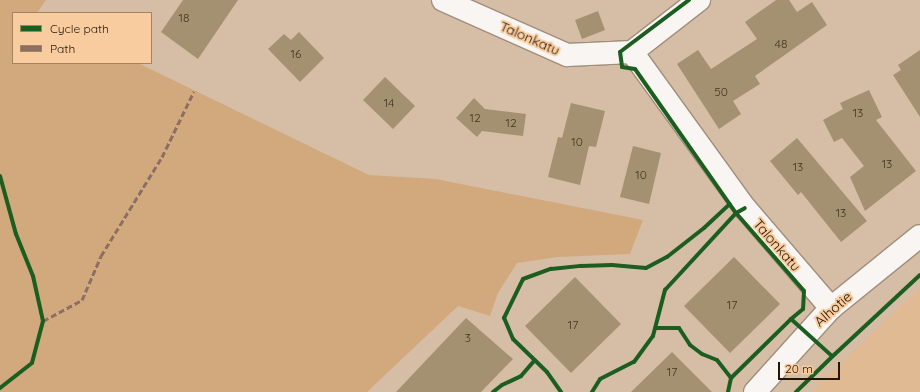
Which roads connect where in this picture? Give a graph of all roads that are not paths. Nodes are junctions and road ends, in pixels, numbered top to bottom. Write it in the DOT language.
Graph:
graph roads {
  1 [pos="443,0"];
  2 [pos="699,0"];
  3 [pos="632,52"];
  4 [pos="920,236"];
  5 [pos="831,308"];
  6 [pos="755,392"];
  1 -- 3 [label="street, Talonkatu"];
  2 -- 3 [label="street"];
  3 -- 5 [label="street, Talonkatu"];
  4 -- 5 [label="street, Alhotie"];
  5 -- 6 [label="street, Alhotie"];
}
